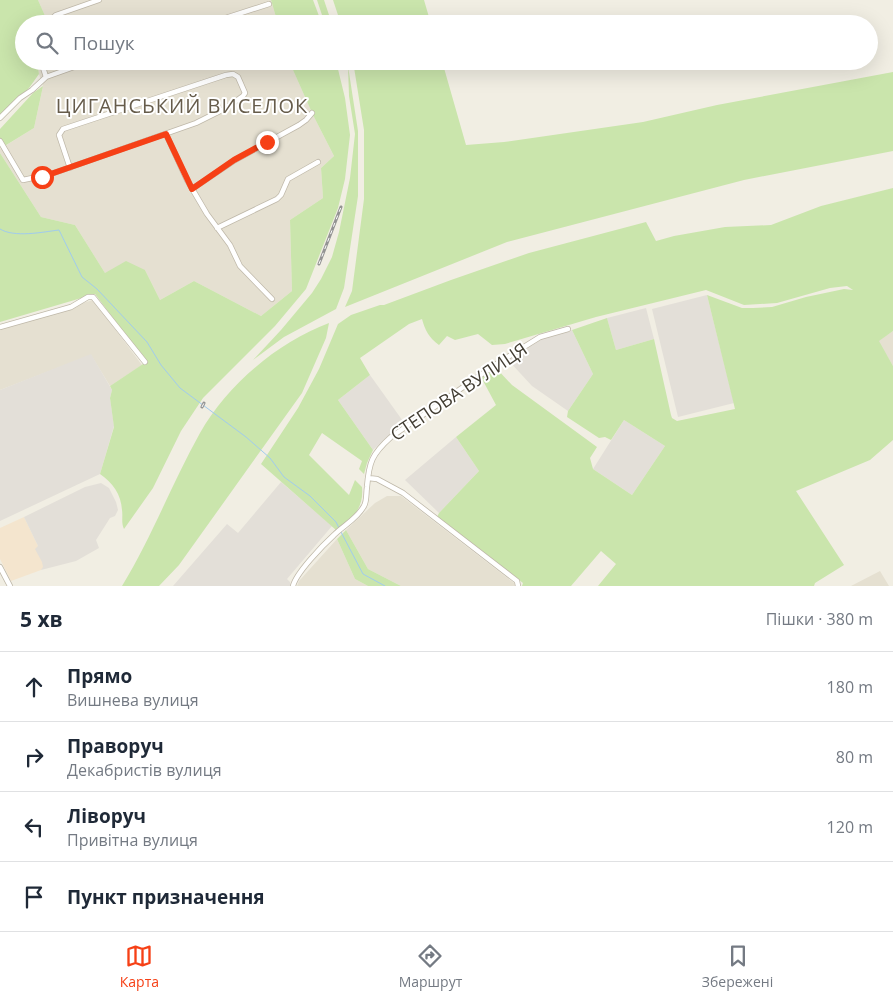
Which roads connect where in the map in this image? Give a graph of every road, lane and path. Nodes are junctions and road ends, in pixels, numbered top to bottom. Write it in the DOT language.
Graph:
graph roads {
  1 [pos="99,0"];
  2 [pos="269,4"];
  3 [pos="56,15"];
  4 [pos="235,15"];
  5 [pos="44,70"];
  6 [pos="64,70"];
  7 [pos="46,76"];
  8 [pos="312,113"];
  9 [pos="0,118"];
  10 [pos="166,134"];
  11 [pos="0,141"];
  12 [pos="318,162"];
  13 [pos="70,168"];
  14 [pos="192,189"];
  15 [pos="217,228"];
  16 [pos="272,299"];
  17 [pos="0,327"];
  18 [pos="568,328"];
  19 [pos="145,362"];
  20 [pos="368,478"];
  21 [pos="0,567"];
  22 [pos="10,586"];
  23 [pos="293,586"];
  24 [pos="518,586"];
  1 -- 3 [label="street"];
  2 -- 4 [label="street"];
  5 -- 7 [label="street"];
  6 -- 7 [label="street"];
  7 -- 9 [label="street"];
  8 -- 14 [label="street"];
  10 -- 13 [label="street"];
  10 -- 13 [label="street"];
  10 -- 14 [label="street"];
  11 -- 13 [label="street"];
  12 -- 15 [label="street"];
  14 -- 15 [label="street"];
  15 -- 16 [label="street"];
  17 -- 19 [label="street"];
  18 -- 20 [label="street, СТЕПОВА ВУЛИЦЯ"];
  20 -- 23 [label="street, СТЕПОВА ВУЛИЦЯ"];
  20 -- 24 [label="street"];
  21 -- 22 [label="street"];
}
